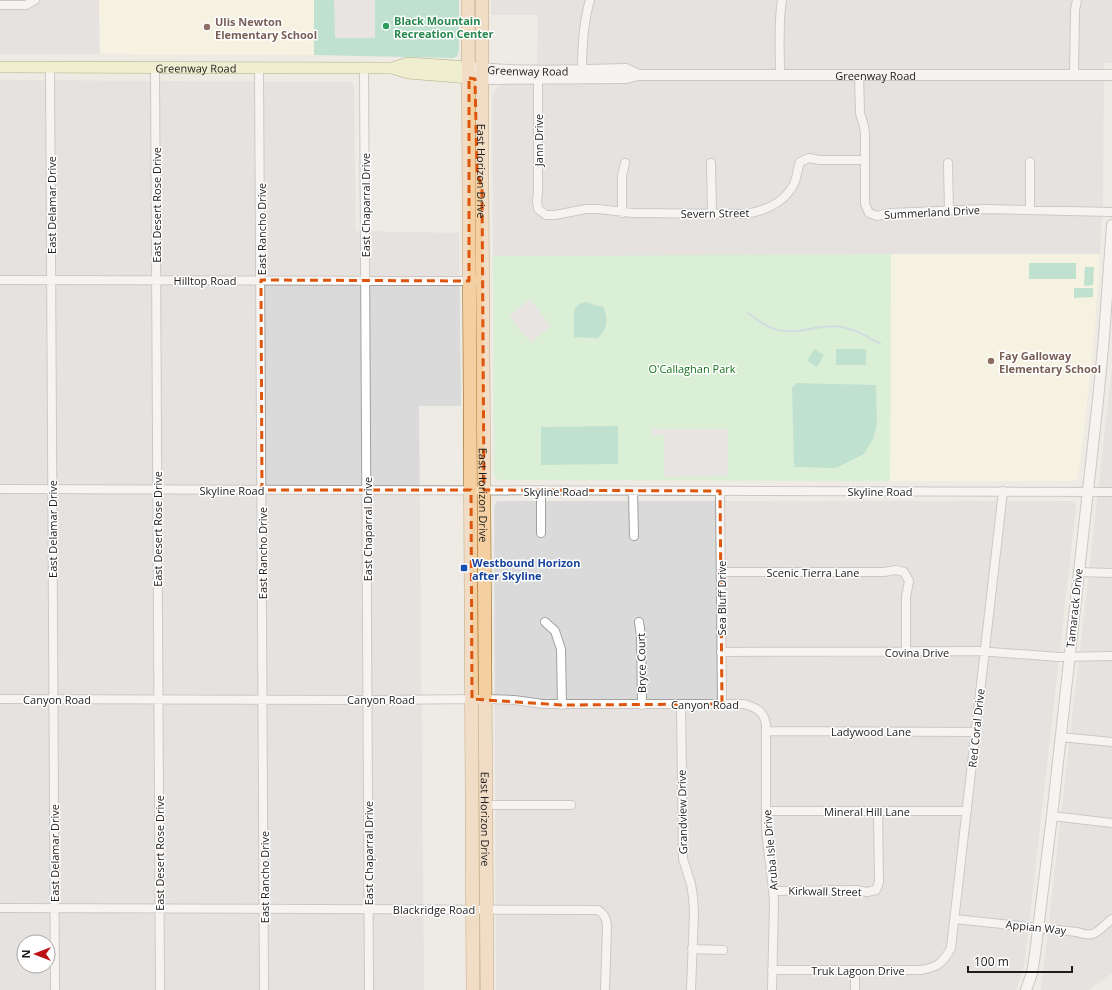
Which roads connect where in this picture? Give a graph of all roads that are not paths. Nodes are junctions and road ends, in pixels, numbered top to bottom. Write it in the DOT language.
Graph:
graph roads {
  1 [pos="35,0"];
  2 [pos="468,0"];
  3 [pos="482,0"];
  4 [pos="590,0"];
  5 [pos="782,0"];
  6 [pos="1077,0"];
  7 [pos="0,5"];
  8 [pos="0,67"];
  9 [pos="50,67"];
  10 [pos="155,68"];
  11 [pos="259,68"];
  12 [pos="364,68"];
  13 [pos="582,70"];
  14 [pos="475,74"];
  15 [pos="638,74"];
  16 [pos="538,75"];
  17 [pos="780,75"];
  18 [pos="859,75"];
  19 [pos="1074,75"];
  20 [pos="1112,75"];
  21 [pos="865,160"];
  22 [pos="1030,162"];
  23 [pos="625,163"];
  24 [pos="711,163"];
  25 [pos="948,163"];
  26 [pos="538,209"];
  27 [pos="1030,210"];
  28 [pos="949,211"];
  29 [pos="1112,212"];
  30 [pos="622,213"];
  31 [pos="712,214"];
  32 [pos="1112,225"];
  33 [pos="0,280"];
  34 [pos="52,280"];
  35 [pos="156,280"];
  36 [pos="261,280"];
  37 [pos="366,281"];
  38 [pos="470,281"];
  39 [pos="483,281"];
  40 [pos="483,363"];
  41 [pos="0,489"];
  42 [pos="52,489"];
  43 [pos="157,489"];
  44 [pos="262,490"];
  45 [pos="367,490"];
  46 [pos="470,490"];
  47 [pos="484,490"];
  48 [pos="541,490"];
  49 [pos="633,491"];
  50 [pos="720,491"];
  51 [pos="1003,491"];
  52 [pos="1088,491"];
  53 [pos="1112,492"];
  54 [pos="541,533"];
  55 [pos="634,536"];
  56 [pos="721,572"];
  57 [pos="1078,572"];
  58 [pos="1112,573"];
  59 [pos="485,574"];
  60 [pos="545,622"];
  61 [pos="639,622"];
  62 [pos="721,652"];
  63 [pos="906,652"];
  64 [pos="985,652"];
  65 [pos="1112,656"];
  66 [pos="1069,657"];
  67 [pos="0,699"];
  68 [pos="53,699"];
  69 [pos="158,699"];
  70 [pos="263,699"];
  71 [pos="472,699"];
  72 [pos="486,699"];
  73 [pos="367,700"];
  74 [pos="681,704"];
  75 [pos="722,704"];
  76 [pos="562,705"];
  77 [pos="642,705"];
  78 [pos="760,712"];
  79 [pos="766,731"];
  80 [pos="976,732"];
  81 [pos="1060,737"];
  82 [pos="1112,742"];
  83 [pos="487,805"];
  84 [pos="571,805"];
  85 [pos="766,811"];
  86 [pos="878,811"];
  87 [pos="967,811"];
  88 [pos="1052,816"];
  89 [pos="1112,823"];
  90 [pos="774,891"];
  91 [pos="0,908"];
  92 [pos="54,908"];
  93 [pos="159,909"];
  94 [pos="264,909"];
  95 [pos="369,909"];
  96 [pos="472,909"];
  97 [pos="487,909"];
  98 [pos="955,919"];
  99 [pos="1112,919"];
  100 [pos="1039,928"];
  101 [pos="692,949"];
  102 [pos="723,950"];
  103 [pos="942,962"];
  104 [pos="772,970"];
  105 [pos="855,970"];
  106 [pos="55,990"];
  107 [pos="160,990"];
  108 [pos="264,990"];
  109 [pos="369,990"];
  110 [pos="473,990"];
  111 [pos="487,990"];
  112 [pos="605,990"];
  113 [pos="691,990"];
  114 [pos="772,990"];
  115 [pos="855,990"];
  116 [pos="1026,990"];
  1 -- 7 [label="street"];
  2 -- 14 [label="main road, East Horizon Drive"];
  3 -- 14 [label="main road, East Horizon Drive"];
  4 -- 13 [label="street"];
  5 -- 17 [label="street"];
  6 -- 19 [label="street"];
  8 -- 9 [label="main road, Greenway Road"];
  9 -- 10 [label="main road, Greenway Road"];
  9 -- 34 [label="street, East Delamar Drive"];
  10 -- 11 [label="main road, Greenway Road"];
  10 -- 35 [label="street, East Desert Rose Drive"];
  11 -- 12 [label="main road, Greenway Road"];
  11 -- 36 [label="street, East Rancho Drive"];
  12 -- 14 [label="main road, Greenway Road"];
  12 -- 37 [label="street, East Chaparral Drive"];
  13 -- 15 [label="street, Greenway Road"];
  13 -- 16 [label="street, Greenway Road"];
  14 -- 16 [label="street, Greenway Road"];
  14 -- 38 [label="main road, East Horizon Drive"];
  14 -- 39 [label="main road, East Horizon Drive"];
  15 -- 16 [label="street, Greenway Road"];
  15 -- 17 [label="street, Greenway Road"];
  16 -- 26 [label="street, Jann Drive"];
  17 -- 18 [label="street, Greenway Road"];
  18 -- 19 [label="street, Greenway Road"];
  18 -- 21 [label="street, Summerland Drive"];
  19 -- 20 [label="street, Greenway Road"];
  21 -- 28 [label="street, Summerland Drive"];
  21 -- 31 [label="street, Severn Street"];
  22 -- 27 [label="street"];
  23 -- 30 [label="street"];
  24 -- 31 [label="street"];
  25 -- 28 [label="street"];
  26 -- 30 [label="street, Severn Street"];
  27 -- 28 [label="street, Summerland Drive"];
  27 -- 29 [label="street, Summerland Drive"];
  30 -- 31 [label="street, Severn Street"];
  32 -- 52 [label="street, Tamarack Drive"];
  33 -- 34 [label="street, Hilltop Road"];
  34 -- 35 [label="street, Hilltop Road"];
  34 -- 42 [label="street, East Delamar Drive"];
  35 -- 36 [label="street, Hilltop Road"];
  35 -- 43 [label="street, East Desert Rose Drive"];
  36 -- 37 [label="street, Hilltop Road"];
  36 -- 44 [label="street, East Rancho Drive"];
  37 -- 38 [label="street, Hilltop Road"];
  37 -- 45 [label="street, East Chaparral Drive"];
  38 -- 39 [label="street, Hilltop Road"];
  38 -- 40 [label="main road"];
  38 -- 46 [label="main road, East Horizon Drive"];
  39 -- 40 [label="main road, East Horizon Drive"];
  40 -- 47 [label="main road, East Horizon Drive"];
  41 -- 42 [label="street, Skyline Road"];
  42 -- 43 [label="street, Skyline Road"];
  42 -- 68 [label="street, East Delamar Drive"];
  43 -- 44 [label="street, Skyline Road"];
  43 -- 69 [label="street, East Desert Rose Drive"];
  44 -- 45 [label="street, Skyline Road"];
  44 -- 70 [label="street, East Rancho Drive"];
  45 -- 46 [label="street, Skyline Road"];
  45 -- 73 [label="street, East Chaparral Drive"];
  46 -- 47 [label="street, Skyline Road"];
  46 -- 59 [label="main road"];
  46 -- 71 [label="main road, East Horizon Drive"];
  47 -- 48 [label="street, Skyline Road"];
  47 -- 59 [label="main road, East Horizon Drive"];
  48 -- 49 [label="street, Skyline Road"];
  48 -- 54 [label="street"];
  49 -- 50 [label="street, Skyline Road"];
  49 -- 55 [label="street"];
  50 -- 51 [label="street, Skyline Road"];
  50 -- 56 [label="street, Sea Bluff Drive"];
  51 -- 52 [label="street, Skyline Road"];
  51 -- 64 [label="street, Red Coral Drive"];
  52 -- 53 [label="street, Skyline Road"];
  52 -- 57 [label="street, Tamarack Drive"];
  56 -- 62 [label="street, Sea Bluff Drive"];
  56 -- 63 [label="street, Scenic Tierra Lane"];
  57 -- 58 [label="street"];
  57 -- 66 [label="street, Tamarack Drive"];
  59 -- 72 [label="main road, East Horizon Drive"];
  60 -- 76 [label="street"];
  61 -- 77 [label="street, Bryce Court"];
  62 -- 63 [label="street, Covina Drive"];
  62 -- 75 [label="street, Sea Bluff Drive"];
  63 -- 64 [label="street, Covina Drive"];
  64 -- 66 [label="street, Covina Drive"];
  64 -- 80 [label="street, Red Coral Drive"];
  65 -- 66 [label="street, Covina Drive"];
  66 -- 81 [label="street, Tamarack Drive"];
  67 -- 68 [label="street, Canyon Road"];
  68 -- 69 [label="street, Canyon Road"];
  68 -- 92 [label="street, East Delamar Drive"];
  69 -- 70 [label="street, Canyon Road"];
  69 -- 93 [label="street, East Desert Rose Drive"];
  70 -- 73 [label="street, Canyon Road"];
  70 -- 94 [label="street, East Rancho Drive"];
  71 -- 72 [label="street, Canyon Road"];
  71 -- 73 [label="street, Canyon Road"];
  71 -- 96 [label="main road, East Horizon Drive"];
  72 -- 76 [label="street, Canyon Road"];
  72 -- 83 [label="main road, East Horizon Drive"];
  73 -- 95 [label="street, East Chaparral Drive"];
  74 -- 75 [label="street, Canyon Road"];
  74 -- 77 [label="street, Canyon Road"];
  74 -- 101 [label="street, Grandview Drive"];
  75 -- 78 [label="street, Canyon Road"];
  76 -- 77 [label="street, Canyon Road"];
  78 -- 79 [label="street, Aruba Isle Drive"];
  79 -- 80 [label="street, Ladywood Lane"];
  79 -- 85 [label="street, Aruba Isle Drive"];
  80 -- 87 [label="street, Red Coral Drive"];
  81 -- 82 [label="street"];
  81 -- 88 [label="street, Tamarack Drive"];
  83 -- 84 [label="street"];
  83 -- 97 [label="main road, East Horizon Drive"];
  85 -- 86 [label="street, Mineral Hill Lane"];
  85 -- 90 [label="street, Aruba Isle Drive"];
  86 -- 87 [label="street, Mineral Hill Lane"];
  86 -- 90 [label="street, Kirkwall Street"];
  87 -- 98 [label="street, Red Coral Drive"];
  88 -- 89 [label="street"];
  88 -- 100 [label="street, Tamarack Drive"];
  90 -- 104 [label="street, Aruba Isle Drive"];
  91 -- 92 [label="street, Blackridge Road"];
  92 -- 93 [label="street, Blackridge Road"];
  92 -- 106 [label="street, East Delamar Drive"];
  93 -- 94 [label="street, Blackridge Road"];
  93 -- 107 [label="street, East Desert Rose Drive"];
  94 -- 95 [label="street, Blackridge Road"];
  94 -- 108 [label="street, East Rancho Drive"];
  95 -- 96 [label="street, Blackridge Road"];
  95 -- 109 [label="street, East Chaparral Drive"];
  96 -- 97 [label="street, Blackridge Road"];
  96 -- 110 [label="main road, East Horizon Drive"];
  97 -- 111 [label="main road, East Horizon Drive"];
  97 -- 112 [label="street, Blackridge Road"];
  98 -- 100 [label="street, Appian Way"];
  98 -- 103 [label="street, Red Coral Drive"];
  99 -- 100 [label="street, Appian Way"];
  100 -- 116 [label="street, Tamarack Drive"];
  101 -- 102 [label="street"];
  101 -- 113 [label="street, Grandview Drive"];
  103 -- 105 [label="street, Truk Lagoon Drive"];
  104 -- 105 [label="street, Truk Lagoon Drive"];
  104 -- 114 [label="street, Aruba Isle Drive"];
  105 -- 115 [label="street"];
}
